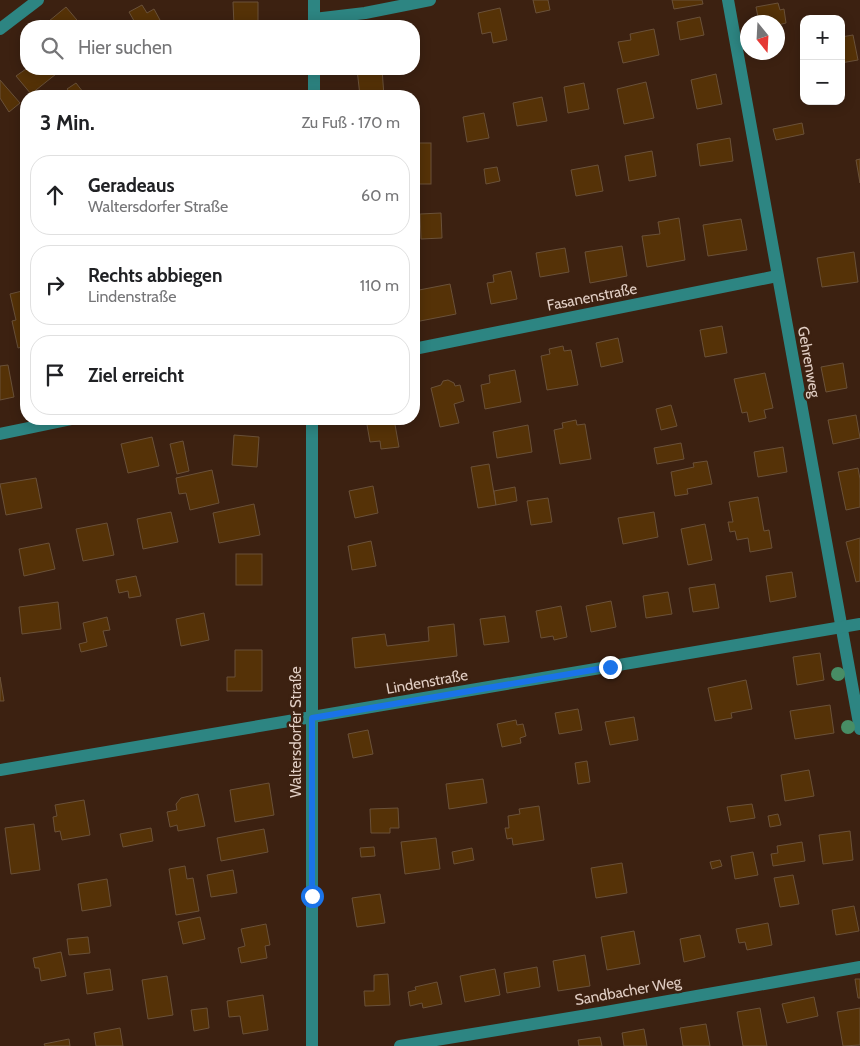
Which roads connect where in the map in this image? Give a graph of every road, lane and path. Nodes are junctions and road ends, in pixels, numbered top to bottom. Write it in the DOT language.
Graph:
graph roads {
  1 [pos="38,0"];
  2 [pos="314,0"];
  3 [pos="430,0"];
  4 [pos="728,0"];
  5 [pos="314,20"];
  6 [pos="325,20"];
  7 [pos="0,29"];
  8 [pos="314,75"];
  9 [pos="314,90"];
  10 [pos="777,276"];
  11 [pos="420,348"];
  12 [pos="43,425"];
  13 [pos="312,425"];
  14 [pos="0,434"];
  15 [pos="860,624"];
  16 [pos="841,627"];
  17 [pos="312,718"];
  18 [pos="860,729"];
  19 [pos="0,770"];
  20 [pos="860,966"];
  21 [pos="312,1046"];
  22 [pos="400,1046"];
  1 -- 7 [label="street"];
  2 -- 5 [label="street"];
  3 -- 6 [label="street"];
  4 -- 10 [label="street, Gehrenweg"];
  8 -- 9 [label="street"];
  10 -- 11 [label="street, Fasanenstraße"];
  10 -- 16 [label="street, Gehrenweg"];
  12 -- 14 [label="street"];
  13 -- 17 [label="street, Waltersdorfer Straße"];
  15 -- 16 [label="street, Lindenstraße"];
  16 -- 17 [label="street, Lindenstraße"];
  16 -- 18 [label="street, Gehrenweg"];
  17 -- 19 [label="street, Lindenstraße"];
  17 -- 21 [label="street, Waltersdorfer Straße"];
  20 -- 22 [label="street, Sandbacher Weg"];
}
